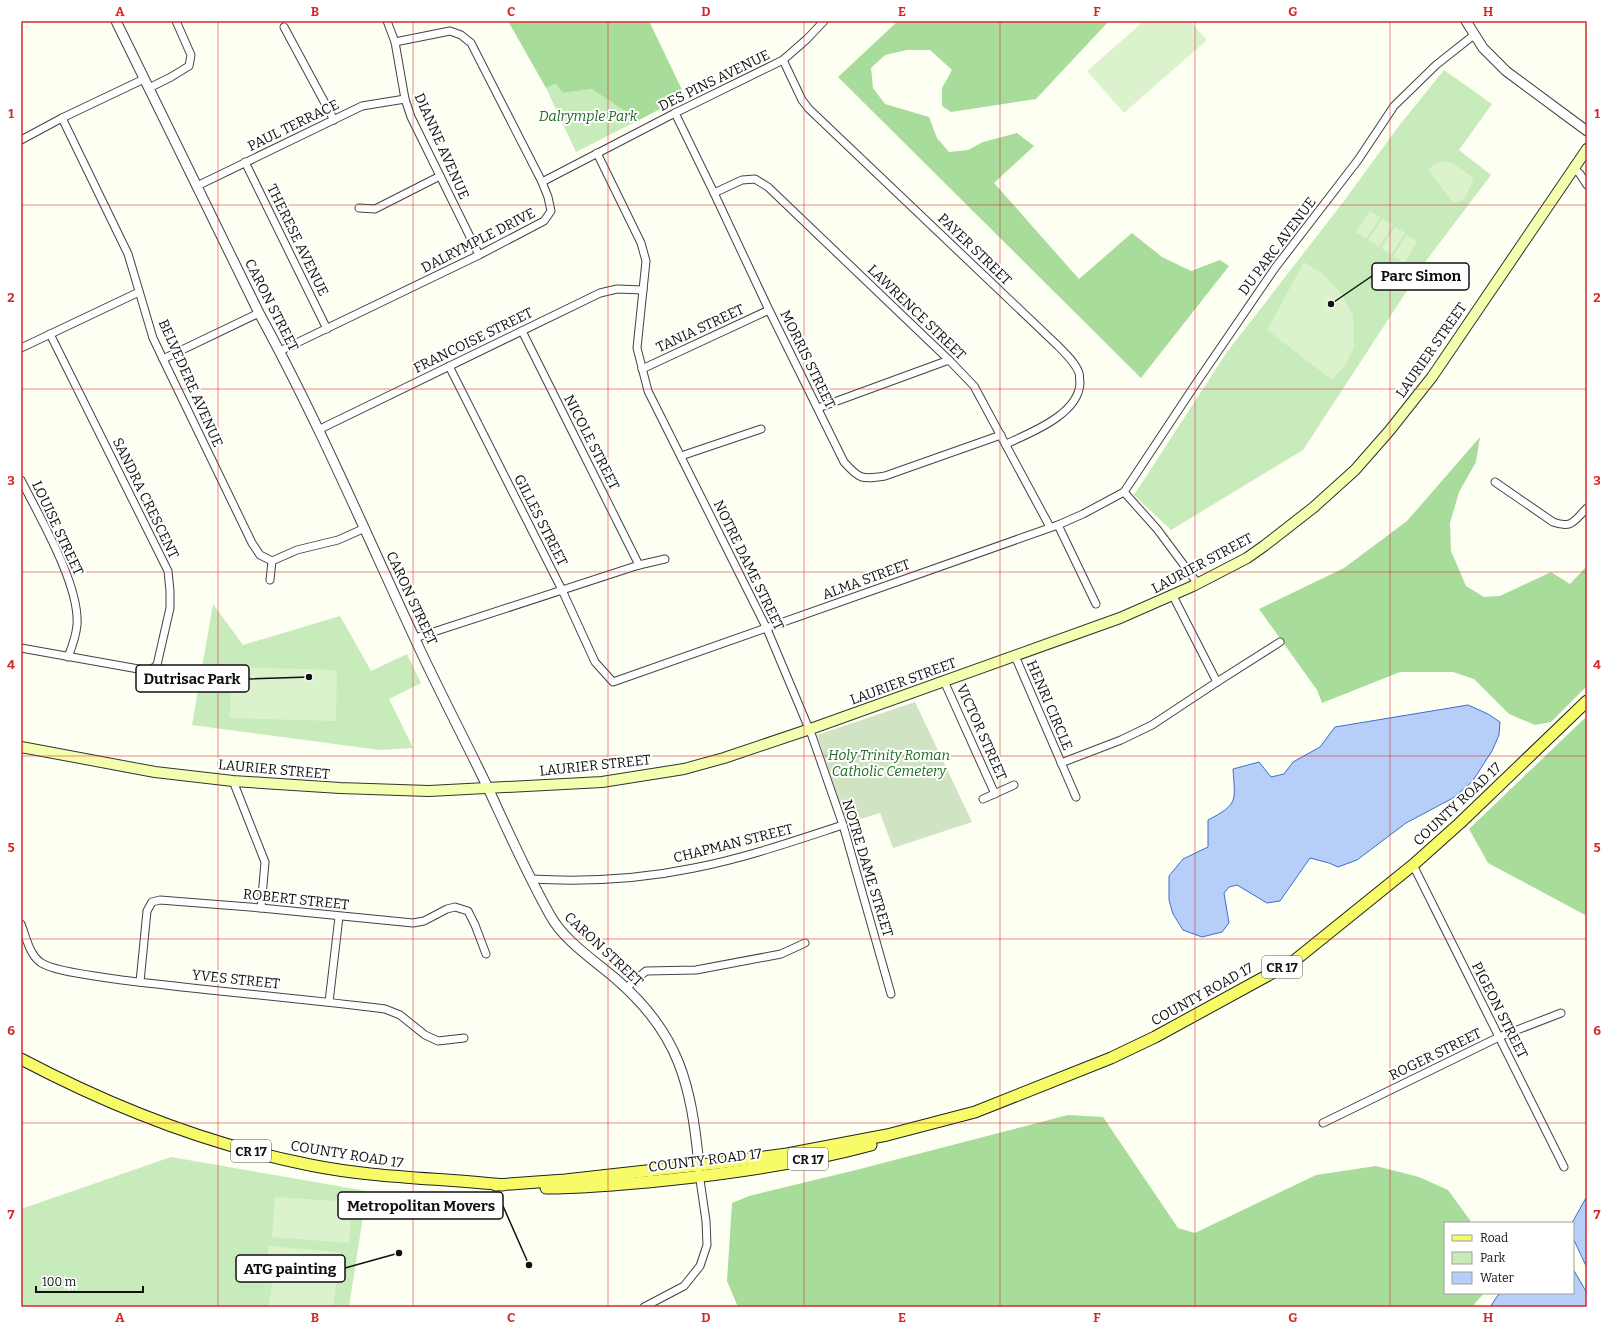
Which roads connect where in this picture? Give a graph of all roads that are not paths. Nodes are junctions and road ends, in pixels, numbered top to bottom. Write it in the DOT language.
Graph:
graph roads {
  1 [pos="116,21"];
  2 [pos="176,21"];
  3 [pos="387,21"];
  4 [pos="824,21"];
  5 [pos="1466,21"];
  6 [pos="284,27"];
  7 [pos="1474,35"];
  8 [pos="395,42"];
  9 [pos="783,60"];
  10 [pos="144,79"];
  11 [pos="149,88"];
  12 [pos="404,99"];
  13 [pos="675,113"];
  14 [pos="62,118"];
  15 [pos="334,120"];
  16 [pos="1587,131"];
  17 [pos="21,140"];
  18 [pos="1587,149"];
  19 [pos="597,153"];
  20 [pos="245,162"];
  21 [pos="1574,168"];
  22 [pos="440,176"];
  23 [pos="542,182"];
  24 [pos="1587,185"];
  25 [pos="196,186"];
  26 [pos="714,193"];
  27 [pos="359,208"];
  28 [pos="479,255"];
  29 [pos="643,290"];
  30 [pos="139,292"];
  31 [pos="769,310"];
  32 [pos="259,312"];
  33 [pos="327,328"];
  34 [pos="522,331"];
  35 [pos="50,334"];
  36 [pos="21,348"];
  37 [pos="280,351"];
  38 [pos="163,359"];
  39 [pos="949,360"];
  40 [pos="449,366"];
  41 [pos="642,369"];
  42 [pos="818,408"];
  43 [pos="761,429"];
  44 [pos="318,430"];
  45 [pos="1001,435"];
  46 [pos="1006,444"];
  47 [pos="681,456"];
  48 [pos="21,480"];
  49 [pos="1495,482"];
  50 [pos="1124,492"];
  51 [pos="1587,508"];
  52 [pos="1058,525"];
  53 [pos="1050,527"];
  54 [pos="365,528"];
  55 [pos="665,559"];
  56 [pos="272,561"];
  57 [pos="639,565"];
  58 [pos="270,580"];
  59 [pos="1198,584"];
  60 [pos="562,590"];
  61 [pos="1173,596"];
  62 [pos="1096,604"];
  63 [pos="766,629"];
  64 [pos="415,638"];
  65 [pos="1280,642"];
  66 [pos="21,648"];
  67 [pos="1015,656"];
  68 [pos="68,657"];
  69 [pos="944,681"];
  70 [pos="613,682"];
  71 [pos="1217,682"];
  72 [pos="1587,701"];
  73 [pos="809,729"];
  74 [pos="21,747"];
  75 [pos="1061,763"];
  76 [pos="233,781"];
  77 [pos="1014,785"];
  78 [pos="488,788"];
  79 [pos="995,794"];
  80 [pos="1076,797"];
  81 [pos="983,799"];
  82 [pos="843,825"];
  83 [pos="1413,866"];
  84 [pos="531,879"];
  85 [pos="261,908"];
  86 [pos="338,917"];
  87 [pos="21,924"];
  88 [pos="805,943"];
  89 [pos="486,954"];
  90 [pos="140,982"];
  91 [pos="626,988"];
  92 [pos="891,994"];
  93 [pos="329,1002"];
  94 [pos="1561,1013"];
  95 [pos="1499,1037"];
  96 [pos="464,1038"];
  97 [pos="21,1059"];
  98 [pos="1322,1123"];
  99 [pos="913,1129"];
  100 [pos="699,1165"];
  101 [pos="1564,1167"];
  102 [pos="700,1177"];
  103 [pos="496,1185"];
  104 [pos="644,1307"];
  1 -- 10 [label="street, CARON STREET"];
  2 -- 11 [label="street"];
  3 -- 8 [label="street, DIANNE AVENUE"];
  4 -- 9 [label="street, DES PINS AVENUE"];
  5 -- 7 [label="street"];
  6 -- 15 [label="street"];
  7 -- 16 [label="street"];
  7 -- 50 [label="street, DU PARC AVENUE"];
  8 -- 12 [label="street, DIANNE AVENUE"];
  8 -- 23 [label="street, DALRYMPLE DRIVE"];
  9 -- 13 [label="street, DES PINS AVENUE"];
  9 -- 46 [label="street, PAYER STREET"];
  10 -- 11 [label="street, CARON STREET"];
  10 -- 14 [label="street"];
  11 -- 25 [label="street, CARON STREET"];
  12 -- 15 [label="street, PAUL TERRACE"];
  12 -- 22 [label="street, DIANNE AVENUE"];
  13 -- 19 [label="street, DES PINS AVENUE"];
  13 -- 26 [label="street, MORRIS STREET"];
  14 -- 17 [label="street"];
  14 -- 30 [label="street, BELVEDERE AVENUE"];
  15 -- 20 [label="street, PAUL TERRACE"];
  18 -- 21 [label="main road, LAURIER STREET"];
  19 -- 23 [label="street, DES PINS AVENUE"];
  19 -- 29 [label="street, NOTRE DAME STREET"];
  20 -- 25 [label="street, PAUL TERRACE"];
  20 -- 33 [label="street, THERESE AVENUE"];
  21 -- 24 [label="street"];
  21 -- 59 [label="main road, LAURIER STREET"];
  22 -- 27 [label="street"];
  22 -- 28 [label="street, DIANNE AVENUE"];
  23 -- 28 [label="street, DALRYMPLE DRIVE"];
  25 -- 32 [label="street, CARON STREET"];
  26 -- 31 [label="street, MORRIS STREET"];
  26 -- 39 [label="street, LAWRENCE STREET"];
  28 -- 33 [label="street, DALRYMPLE DRIVE"];
  29 -- 34 [label="street, FRANCOISE STREET"];
  29 -- 41 [label="street, NOTRE DAME STREET"];
  30 -- 35 [label="street"];
  30 -- 38 [label="street, BELVEDERE AVENUE"];
  31 -- 41 [label="street, TANIA STREET"];
  31 -- 42 [label="street, MORRIS STREET"];
  32 -- 37 [label="street, CARON STREET"];
  32 -- 38 [label="street"];
  33 -- 37 [label="street, DALRYMPLE DRIVE"];
  34 -- 40 [label="street, FRANCOISE STREET"];
  34 -- 57 [label="street, NICOLE STREET"];
  35 -- 36 [label="street"];
  35 -- 68 [label="street, SANDRA CRESCENT"];
  37 -- 44 [label="street, CARON STREET"];
  38 -- 56 [label="street, BELVEDERE AVENUE"];
  39 -- 42 [label="street"];
  39 -- 45 [label="street, LAWRENCE STREET"];
  40 -- 44 [label="street, FRANCOISE STREET"];
  40 -- 60 [label="street, GILLES STREET"];
  41 -- 47 [label="street, NOTRE DAME STREET"];
  42 -- 45 [label="street, MORRIS STREET"];
  43 -- 47 [label="street"];
  44 -- 54 [label="street, CARON STREET"];
  45 -- 46 [label="street, LAWRENCE STREET"];
  46 -- 53 [label="street, LAWRENCE STREET"];
  47 -- 63 [label="street, NOTRE DAME STREET"];
  48 -- 68 [label="street, LOUISE STREET"];
  49 -- 51 [label="street"];
  50 -- 52 [label="street, ALMA STREET"];
  50 -- 59 [label="street"];
  52 -- 53 [label="street, ALMA STREET"];
  52 -- 62 [label="street"];
  53 -- 63 [label="street, ALMA STREET"];
  54 -- 56 [label="street"];
  54 -- 64 [label="street, CARON STREET"];
  55 -- 57 [label="street"];
  56 -- 58 [label="street"];
  57 -- 60 [label="street"];
  59 -- 61 [label="main road, LAURIER STREET"];
  60 -- 64 [label="street"];
  60 -- 70 [label="street, GILLES STREET"];
  61 -- 67 [label="main road, LAURIER STREET"];
  61 -- 71 [label="street"];
  63 -- 70 [label="street, ALMA STREET"];
  63 -- 73 [label="street, NOTRE DAME STREET"];
  64 -- 78 [label="street, CARON STREET"];
  65 -- 71 [label="street, HENRI CIRCLE"];
  66 -- 68 [label="street, SANDRA CRESCENT"];
  67 -- 69 [label="main road, LAURIER STREET"];
  67 -- 75 [label="street, HENRI CIRCLE"];
  69 -- 73 [label="main road, LAURIER STREET"];
  69 -- 79 [label="street, VICTOR STREET"];
  71 -- 75 [label="street, HENRI CIRCLE"];
  72 -- 83 [label="main road, COUNTY ROAD 17 / CR 17"];
  73 -- 78 [label="main road, LAURIER STREET"];
  73 -- 82 [label="street, NOTRE DAME STREET"];
  74 -- 76 [label="main road, LAURIER STREET"];
  75 -- 80 [label="street, HENRI CIRCLE"];
  76 -- 78 [label="main road, LAURIER STREET"];
  76 -- 85 [label="street"];
  77 -- 79 [label="street, VICTOR STREET"];
  78 -- 84 [label="street, CARON STREET"];
  79 -- 81 [label="street, VICTOR STREET"];
  82 -- 84 [label="street, CHAPMAN STREET"];
  82 -- 92 [label="street, NOTRE DAME STREET"];
  83 -- 95 [label="street, PIGEON STREET"];
  83 -- 99 [label="main road, COUNTY ROAD 17 / CR 17"];
  84 -- 91 [label="street, CARON STREET"];
  85 -- 86 [label="street, ROBERT STREET"];
  85 -- 90 [label="street, ROBERT STREET"];
  86 -- 89 [label="street, ROBERT STREET"];
  86 -- 93 [label="street"];
  87 -- 90 [label="street, YVES STREET"];
  88 -- 91 [label="street"];
  90 -- 93 [label="street, YVES STREET"];
  91 -- 100 [label="street, CARON STREET"];
  93 -- 96 [label="street, YVES STREET"];
  94 -- 95 [label="street, ROGER STREET"];
  95 -- 98 [label="street, ROGER STREET"];
  95 -- 101 [label="street, PIGEON STREET"];
  97 -- 103 [label="main road, COUNTY ROAD 17 / CR 17"];
  99 -- 100 [label="main road, COUNTY ROAD 17 / CR 17"];
  99 -- 102 [label="main road, COUNTY ROAD 17 / CR 17"];
  100 -- 102 [label="street"];
  100 -- 103 [label="main road, COUNTY ROAD 17 / CR 17"];
  102 -- 103 [label="main road, COUNTY ROAD 17 / CR 17"];
  102 -- 104 [label="street"];
}
